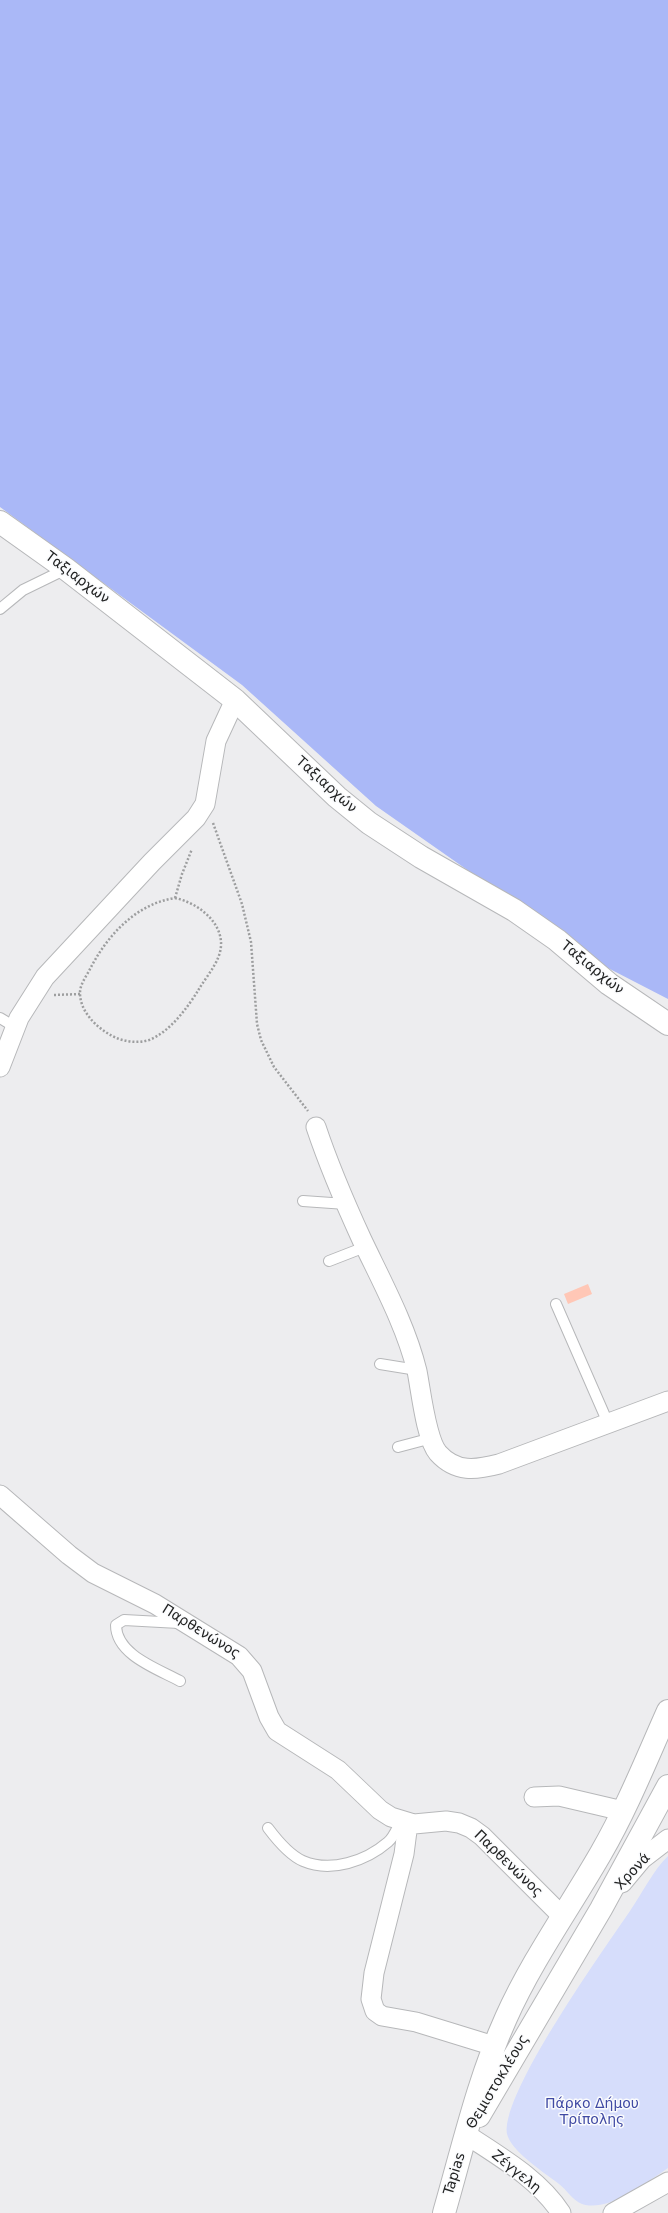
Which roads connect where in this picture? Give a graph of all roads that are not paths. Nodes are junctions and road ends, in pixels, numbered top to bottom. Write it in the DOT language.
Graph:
graph roads {
  1 [pos="0,522"];
  2 [pos="66,569"];
  3 [pos="0,609"];
  4 [pos="235,700"];
  5 [pos="8,1022"];
  6 [pos="668,1024"];
  7 [pos="0,1067"];
  8 [pos="316,1127"];
  9 [pos="303,1201"];
  10 [pos="346,1204"];
  11 [pos="365,1247"];
  12 [pos="329,1261"];
  13 [pos="556,1304"];
  14 [pos="380,1364"];
  15 [pos="416,1370"];
  16 [pos="668,1401"];
  17 [pos="608,1422"];
  18 [pos="432,1438"];
  19 [pos="398,1447"];
  20 [pos="0,1495"];
  21 [pos="188,1624"];
  22 [pos="180,1681"];
  23 [pos="668,1711"];
  24 [pos="668,1786"];
  25 [pos="534,1797"];
  26 [pos="623,1811"];
  27 [pos="405,1822"];
  28 [pos="268,1828"];
  29 [pos="668,1839"];
  30 [pos="601,1909"];
  31 [pos="563,1917"];
  32 [pos="494,2046"];
  33 [pos="467,2135"];
  34 [pos="668,2182"];
  35 [pos="444,2213"];
  36 [pos="561,2213"];
  37 [pos="613,2213"];
  1 -- 2 [label="street, Ταξιαρχών"];
  2 -- 3 [label="lane"];
  2 -- 4 [label="street, Ταξιαρχών"];
  4 -- 5 [label="street"];
  4 -- 6 [label="street, Ταξιαρχών"];
  5 -- 7 [label="street"];
  8 -- 10 [label="street"];
  9 -- 10 [label="lane"];
  10 -- 11 [label="street"];
  11 -- 12 [label="lane"];
  11 -- 15 [label="street"];
  13 -- 17 [label="lane"];
  14 -- 15 [label="lane"];
  15 -- 18 [label="street"];
  16 -- 17 [label="street"];
  17 -- 18 [label="street"];
  18 -- 19 [label="lane"];
  20 -- 21 [label="street, Παρθενώνος"];
  21 -- 22 [label="lane"];
  21 -- 27 [label="street, Παρθενώνος"];
  23 -- 26 [label="street, Θεμιστοκλέους"];
  24 -- 30 [label="street, Θεμιστοκλέους"];
  25 -- 26 [label="street"];
  26 -- 31 [label="street, Θεμιστοκλέους"];
  27 -- 28 [label="lane"];
  27 -- 31 [label="street, Παρθενώνος"];
  27 -- 32 [label="street"];
  29 -- 30 [label="street, Χρονά"];
  30 -- 33 [label="street, Θεμιστοκλέους"];
  31 -- 32 [label="street, Θεμιστοκλέους"];
  32 -- 33 [label="street, Θεμιστοκλέους"];
  33 -- 35 [label="street, Tapias"];
  33 -- 36 [label="street, Ζέγγελη"];
  34 -- 37 [label="street"];
}
